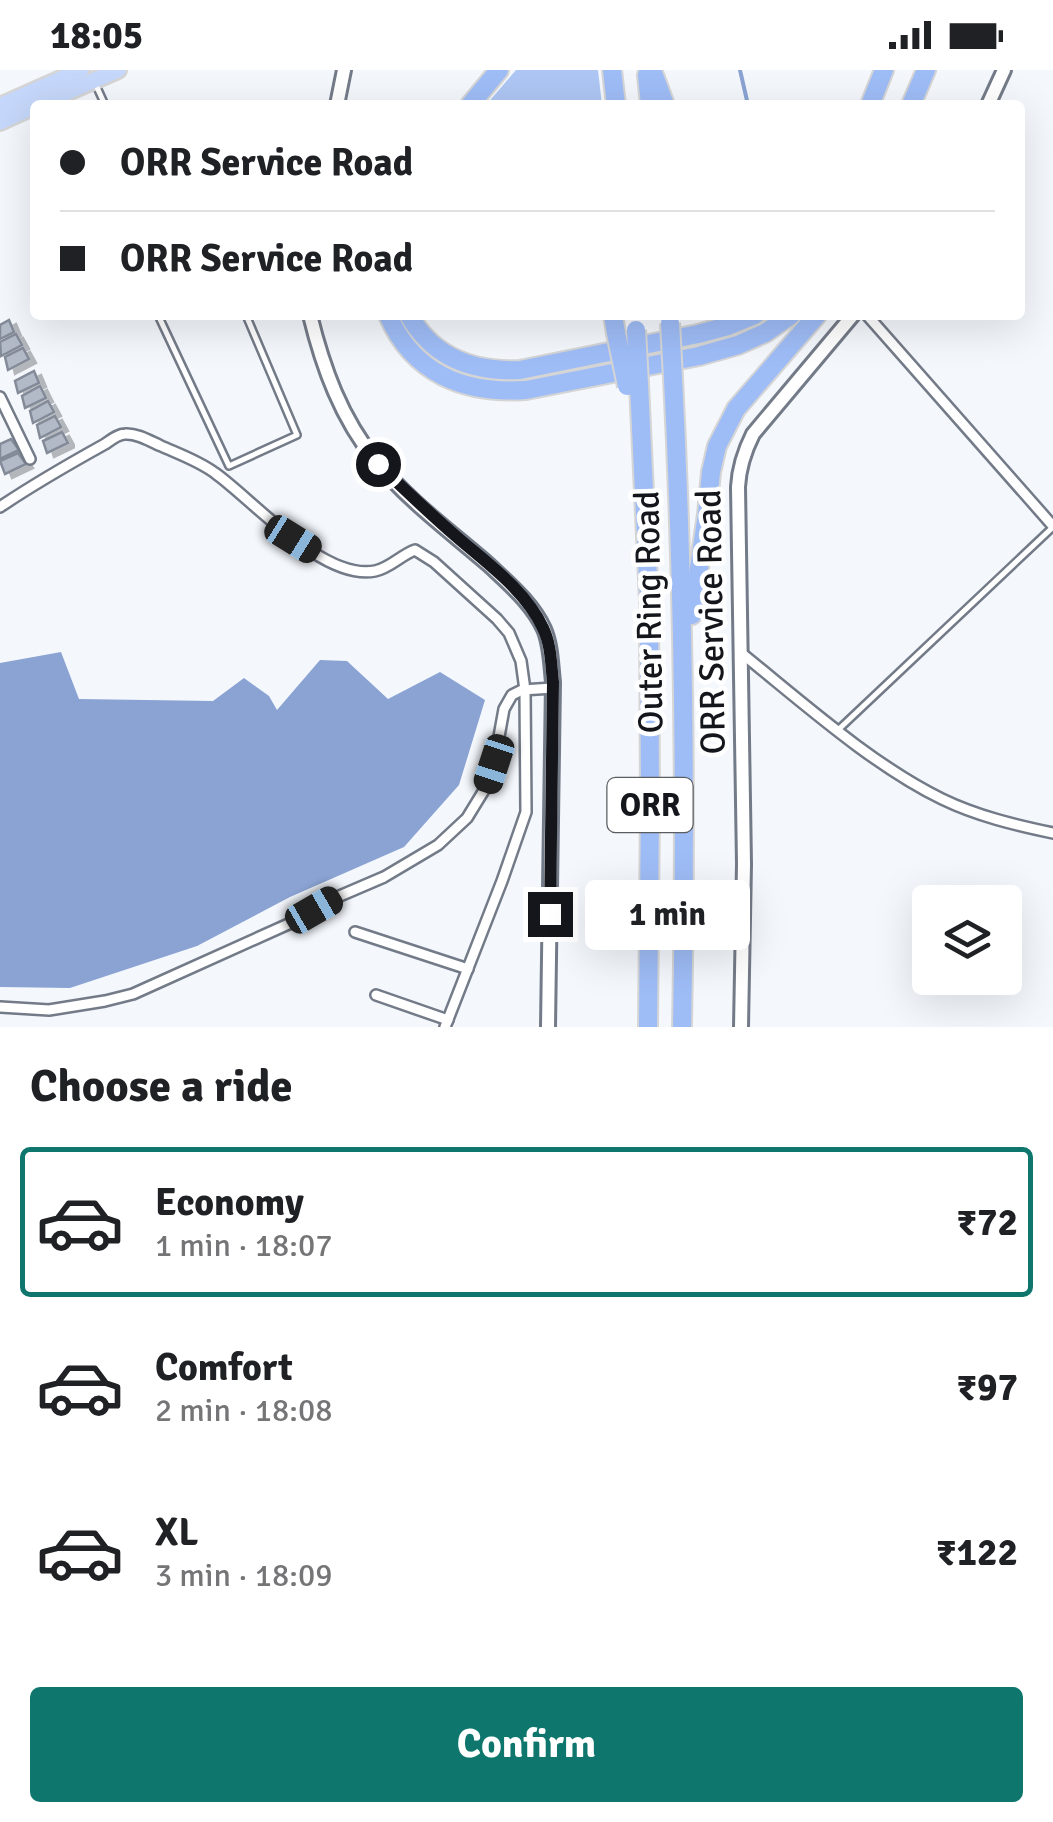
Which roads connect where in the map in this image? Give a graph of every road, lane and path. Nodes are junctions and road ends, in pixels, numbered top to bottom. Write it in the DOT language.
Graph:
graph roads {
  1 [pos="118,70"];
  2 [pos="344,70"];
  3 [pos="499,70"];
  4 [pos="612,70"];
  5 [pos="649,70"];
  6 [pos="884,70"];
  7 [pos="926,70"];
  8 [pos="1004,70"];
  9 [pos="76,74"];
  10 [pos="44,100"];
  11 [pos="100,100"];
  12 [pos="338,100"];
  13 [pos="474,100"];
  14 [pos="615,100"];
  15 [pos="650,100"];
  16 [pos="663,100"];
  17 [pos="872,100"];
  18 [pos="913,100"];
  19 [pos="990,100"];
  20 [pos="0,106"];
  21 [pos="30,109"];
  22 [pos="0,122"];
  23 [pos="160,320"];
  24 [pos="248,320"];
  25 [pos="311,320"];
  26 [pos="391,320"];
  27 [pos="412,320"];
  28 [pos="669,320"];
  29 [pos="743,320"];
  30 [pos="783,320"];
  31 [pos="813,320"];
  32 [pos="849,320"];
  33 [pos="871,320"];
  34 [pos="636,322"];
  35 [pos="615,324"];
  36 [pos="633,385"];
  37 [pos="0,397"];
  38 [pos="30,459"];
  39 [pos="0,507"];
  40 [pos="1053,527"];
  41 [pos="740,652"];
  42 [pos="684,664"];
  43 [pos="553,688"];
  44 [pos="525,690"];
  45 [pos="838,730"];
  46 [pos="1053,833"];
  47 [pos="355,932"];
  48 [pos="468,968"];
  49 [pos="376,996"];
  50 [pos="0,1007"];
  51 [pos="447,1024"];
  52 [pos="548,1027"];
  53 [pos="648,1027"];
  54 [pos="682,1027"];
  55 [pos="741,1027"];
  1 -- 9 [label="main road"];
  2 -- 12 [label="main road"];
  3 -- 13 [label="highway"];
  4 -- 14 [label="highway"];
  5 -- 15 [label="highway"];
  5 -- 16 [label="highway"];
  6 -- 17 [label="highway"];
  7 -- 18 [label="highway"];
  8 -- 19 [label="main road"];
  9 -- 10 [label="main road"];
  9 -- 11 [label="lane"];
  9 -- 20 [label="main road"];
  21 -- 22 [label="main road"];
  23 -- 24 [label="lane"];
  25 -- 43 [label="main road"];
  26 -- 30 [label="highway"];
  27 -- 29 [label="highway"];
  28 -- 42 [label="highway, Outer Ring Road / ORR, bridge"];
  31 -- 42 [label="highway"];
  32 -- 41 [label="main road, ORR Service Road"];
  33 -- 40 [label="street"];
  34 -- 36 [label="highway, Outer Ring Road / ORR, bridge"];
  35 -- 36 [label="highway, bridge"];
  36 -- 53 [label="highway, Outer Ring Road / ORR"];
  37 -- 38 [label="street"];
  39 -- 44 [label="street"];
  40 -- 45 [label="lane"];
  41 -- 45 [label="street"];
  41 -- 55 [label="main road, ORR Service Road"];
  42 -- 54 [label="highway, Outer Ring Road / ORR"];
  43 -- 44 [label="street"];
  43 -- 52 [label="main road"];
  44 -- 48 [label="street"];
  44 -- 50 [label="street"];
  45 -- 46 [label="street"];
  47 -- 48 [label="street"];
  48 -- 51 [label="street"];
  49 -- 51 [label="street"];
}
